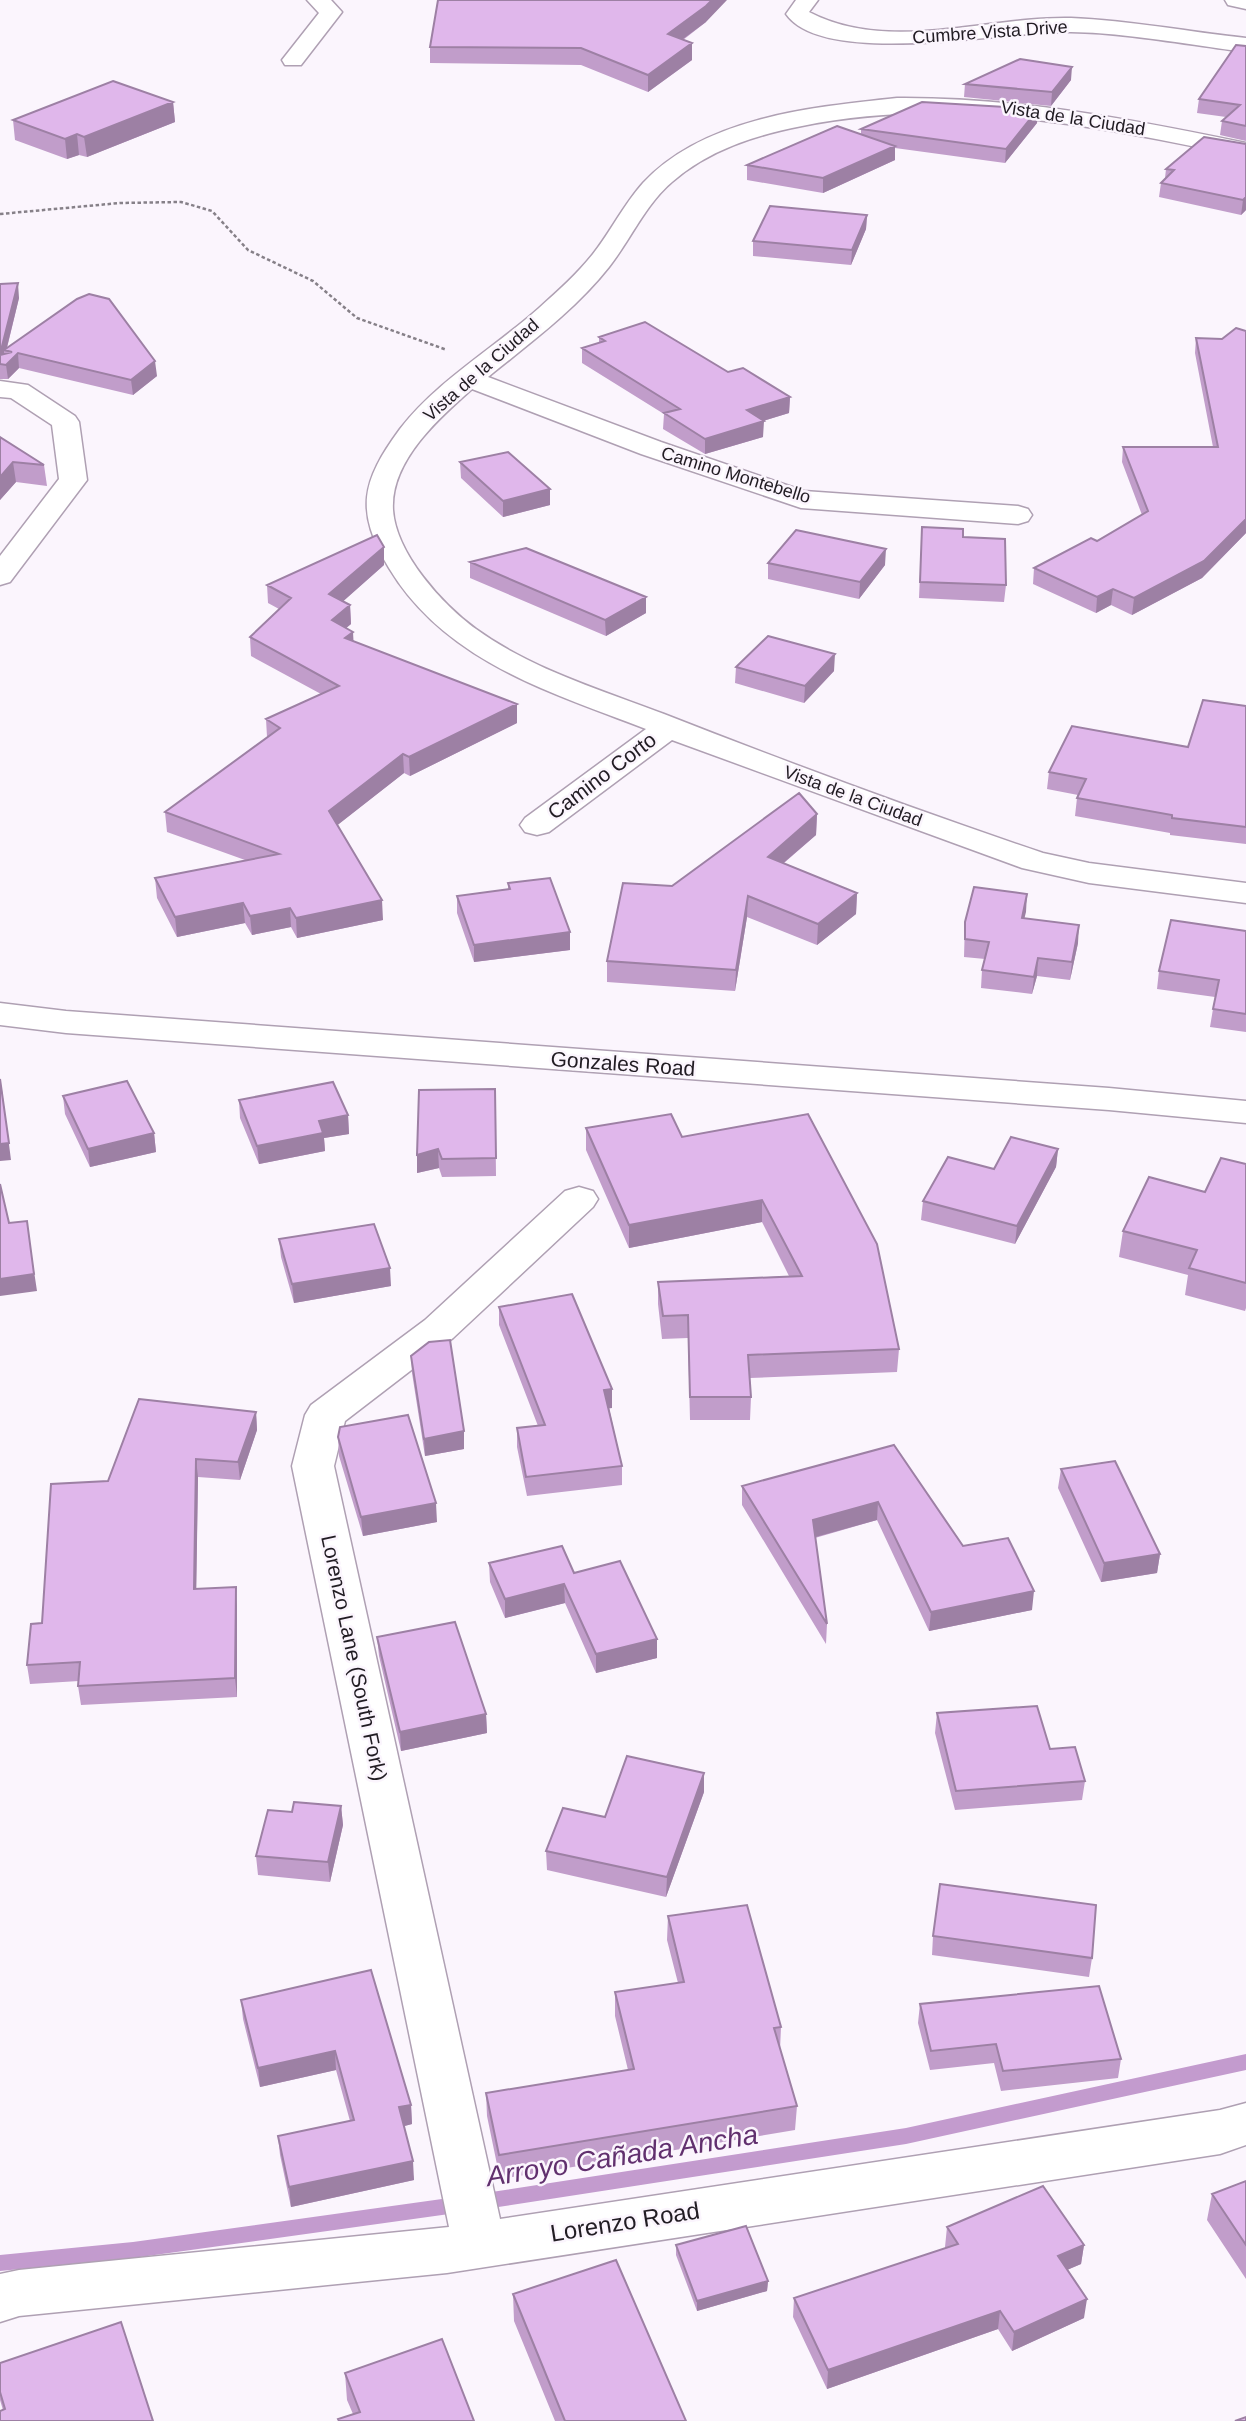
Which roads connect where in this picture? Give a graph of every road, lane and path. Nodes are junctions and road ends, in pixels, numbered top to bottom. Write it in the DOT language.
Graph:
graph roads {
  1 [pos="318,0"];
  2 [pos="807,0"];
  3 [pos="1236,0"];
  4 [pos="1246,2"];
  5 [pos="1246,45"];
  6 [pos="293,60"];
  7 [pos="1246,150"];
  8 [pos="0,214"];
  9 [pos="477,371"];
  10 [pos="0,389"];
  11 [pos="1018,514"];
  12 [pos="0,576"];
  13 [pos="668,727"];
  14 [pos="537,825"];
  15 [pos="1246,893"];
  16 [pos="0,1014"];
  17 [pos="1246,1112"];
  18 [pos="579,1199"];
  19 [pos="1246,2124"];
  20 [pos="470,2202"];
  21 [pos="0,2298"];
  1 -- 6 [label="street"];
  2 -- 5 [label="street, Cumbre Vista Drive"];
  3 -- 4 [label="street"];
  7 -- 9 [label="street, Vista de la Ciudad"];
  8 -- 9 [label="path"];
  9 -- 11 [label="street, Camino Montebello"];
  9 -- 13 [label="street, Vista de la Ciudad"];
  10 -- 12 [label="street"];
  13 -- 14 [label="street, Camino Corto"];
  13 -- 15 [label="street, Vista de la Ciudad"];
  16 -- 17 [label="street, Gonzales Road"];
  18 -- 20 [label="street, Lorenzo Lane (South Fork)"];
  19 -- 21 [label="street, Lorenzo Road"];
}
